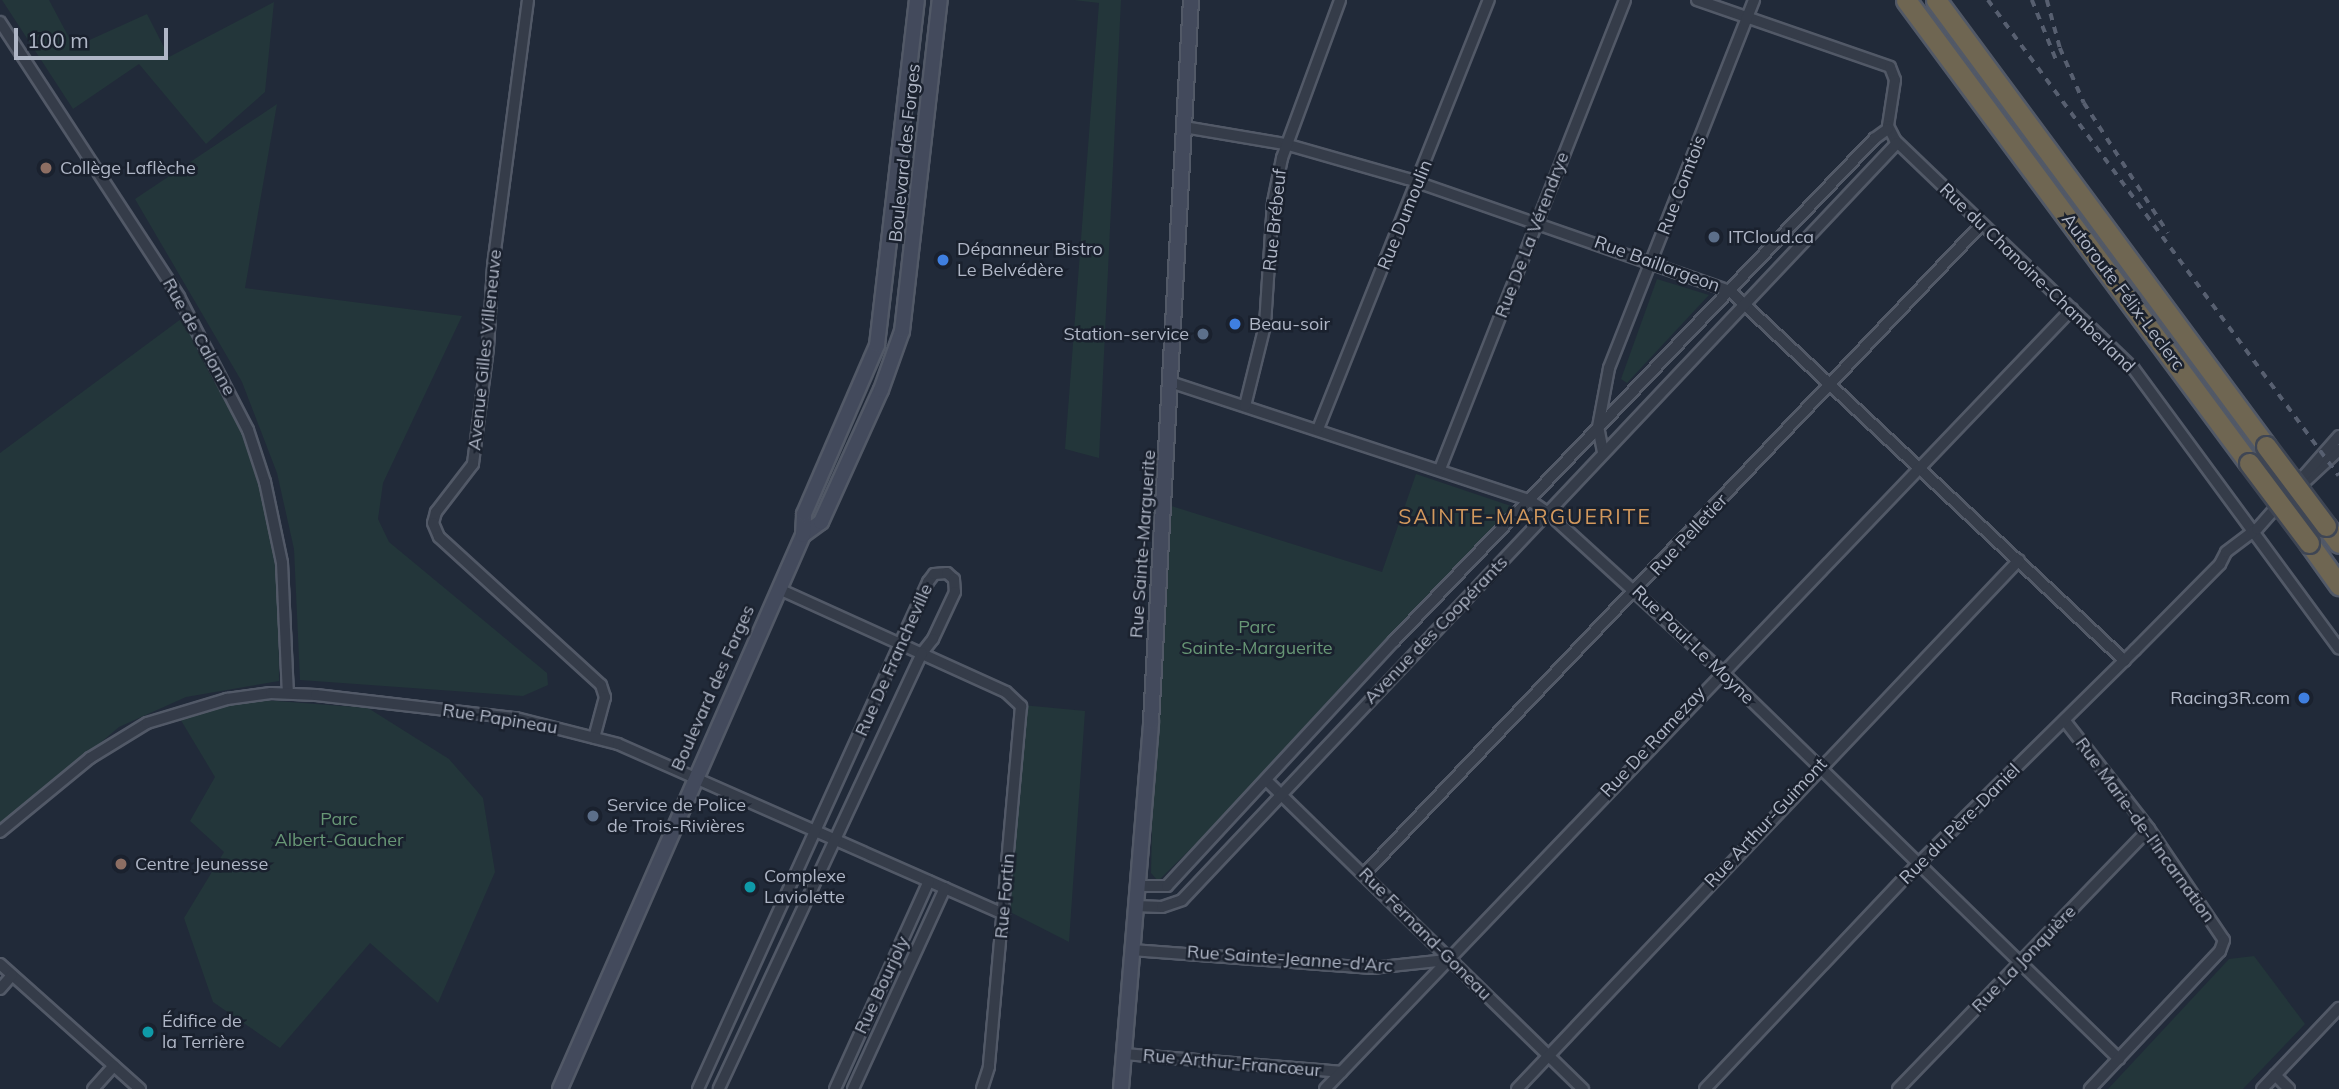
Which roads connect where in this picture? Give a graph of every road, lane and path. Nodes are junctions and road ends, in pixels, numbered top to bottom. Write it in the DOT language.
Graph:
graph roads {
  1 [pos="528,0"];
  2 [pos="917,0"];
  3 [pos="940,0"];
  4 [pos="1191,0"];
  5 [pos="1340,0"];
  6 [pos="1489,0"];
  7 [pos="1625,0"];
  8 [pos="1697,0"];
  9 [pos="1754,0"];
  10 [pos="1906,0"];
  11 [pos="1936,0"];
  12 [pos="1747,18"];
  13 [pos="0,22"];
  14 [pos="906,103"];
  15 [pos="929,106"];
  16 [pos="1184,127"];
  17 [pos="1888,129"];
  18 [pos="1897,143"];
  19 [pos="1285,144"];
  20 [pos="1418,182"];
  21 [pos="1536,221"];
  22 [pos="1981,225"];
  23 [pos="1652,261"];
  24 [pos="1730,291"];
  25 [pos="885,301"];
  26 [pos="1747,303"];
  27 [pos="907,304"];
  28 [pos="2072,309"];
  29 [pos="1173,383"];
  30 [pos="1831,384"];
  31 [pos="1245,406"];
  32 [pos="1598,427"];
  33 [pos="1318,429"];
  34 [pos="2339,436"];
  35 [pos="2339,450"];
  36 [pos="1603,452"];
  37 [pos="1919,468"];
  38 [pos="1440,469"];
  39 [pos="2287,496"];
  40 [pos="1529,500"];
  41 [pos="1548,512"];
  42 [pos="2253,532"];
  43 [pos="803,535"];
  44 [pos="2339,543"];
  45 [pos="2019,560"];
  46 [pos="2339,585"];
  47 [pos="779,589"];
  48 [pos="1636,591"];
  49 [pos="1394,640"];
  50 [pos="902,643"];
  51 [pos="2339,648"];
  52 [pos="922,653"];
  53 [pos="1411,656"];
  54 [pos="2124,661"];
  55 [pos="1721,671"];
  56 [pos="288,693"];
  57 [pos="2065,721"];
  58 [pos="594,738"];
  59 [pos="1818,768"];
  60 [pos="696,775"];
  61 [pos="1266,780"];
  62 [pos="1279,794"];
  63 [pos="2148,829"];
  64 [pos="817,830"];
  65 [pos="0,832"];
  66 [pos="836,839"];
  67 [pos="1919,863"];
  68 [pos="1365,873"];
  69 [pos="929,881"];
  70 [pos="1136,886"];
  71 [pos="945,888"];
  72 [pos="1135,906"];
  73 [pos="1003,914"];
  74 [pos="1132,950"];
  75 [pos="1447,960"];
  76 [pos="2021,961"];
  77 [pos="0,964"];
  78 [pos="12,975"];
  79 [pos="0,989"];
  80 [pos="2339,1008"];
  81 [pos="1123,1054"];
  82 [pos="1548,1055"];
  83 [pos="2119,1059"];
  84 [pos="114,1066"];
  85 [pos="1341,1072"];
  86 [pos="2275,1075"];
  87 [pos="93,1089"];
  88 [pos="141,1089"];
  89 [pos="561,1089"];
  90 [pos="698,1089"];
  91 [pos="719,1089"];
  92 [pos="835,1089"];
  93 [pos="853,1089"];
  94 [pos="982,1089"];
  95 [pos="1121,1089"];
  96 [pos="1325,1089"];
  97 [pos="1517,1089"];
  98 [pos="1583,1089"];
  99 [pos="1704,1089"];
  100 [pos="1898,1089"];
  101 [pos="2090,1089"];
  102 [pos="2262,1089"];
  103 [pos="2289,1089"];
  1 -- 58 [label="street, Avenue Gilles Villeneuve"];
  2 -- 14 [label="main road, Boulevard des Forges"];
  3 -- 15 [label="main road, Boulevard des Forges"];
  4 -- 16 [label="main road, Rue Sainte-Marguerite"];
  5 -- 19 [label="street, Rue Brébeuf"];
  6 -- 20 [label="street, Rue Dumoulin"];
  7 -- 21 [label="street, Rue De La Vérendrye"];
  8 -- 12 [label="street"];
  9 -- 12 [label="street, Rue Comtois"];
  10 -- 46 [label="highway, Autoroute Félix-Leclerc, bridge"];
  11 -- 44 [label="highway, Autoroute Félix-Leclerc, bridge"];
  12 -- 17 [label="street"];
  12 -- 23 [label="street, Rue Comtois"];
  13 -- 56 [label="street, Rue de Calonne"];
  14 -- 15 [label="main road"];
  14 -- 25 [label="main road, Boulevard des Forges"];
  15 -- 27 [label="main road, Boulevard des Forges"];
  16 -- 19 [label="street, Rue Baillargeon"];
  16 -- 29 [label="main road, Rue Sainte-Marguerite"];
  17 -- 18 [label="street, Rue du Chanoine-Chamberland"];
  17 -- 24 [label="street, Avenue des Coopérants"];
  18 -- 22 [label="street, Rue du Chanoine-Chamberland"];
  18 -- 26 [label="street, Avenue des Coopérants"];
  19 -- 20 [label="street, Rue Baillargeon"];
  19 -- 31 [label="street, Rue Brébeuf"];
  20 -- 21 [label="street, Rue Baillargeon"];
  20 -- 33 [label="street, Rue Dumoulin"];
  21 -- 23 [label="street, Rue Baillargeon"];
  21 -- 38 [label="street, Rue De La Vérendrye"];
  22 -- 28 [label="street, Rue du Chanoine-Chamberland"];
  22 -- 30 [label="street, Rue Pelletier"];
  23 -- 24 [label="street, Rue Baillargeon"];
  23 -- 32 [label="street, Rue Comtois"];
  24 -- 26 [label="street, Rue Baillargeon"];
  24 -- 32 [label="street, Avenue des Coopérants"];
  25 -- 27 [label="main road"];
  25 -- 43 [label="main road, Boulevard des Forges"];
  26 -- 30 [label="street, Rue Baillargeon"];
  26 -- 36 [label="street, Avenue des Coopérants"];
  27 -- 43 [label="main road, Boulevard des Forges"];
  28 -- 37 [label="street, Rue De Ramezay"];
  28 -- 42 [label="street, Rue du Chanoine-Chamberland"];
  29 -- 31 [label="street, Rue Paul-Le Moyne"];
  29 -- 70 [label="main road, Rue Sainte-Marguerite"];
  30 -- 37 [label="street, Rue Baillargeon"];
  30 -- 48 [label="street, Rue Pelletier"];
  31 -- 33 [label="street, Rue Paul-Le Moyne"];
  32 -- 36 [label="street, Rue Comtois"];
  32 -- 40 [label="street, Avenue des Coopérants"];
  33 -- 38 [label="street, Rue Paul-Le Moyne"];
  34 -- 39 [label="street, Rue du Père-Daniel"];
  35 -- 39 [label="street, Rue du Père-Daniel"];
  36 -- 41 [label="street, Avenue des Coopérants"];
  37 -- 45 [label="street, Rue Baillargeon"];
  37 -- 55 [label="street, Rue De Ramezay"];
  38 -- 40 [label="street, Rue Paul-Le Moyne"];
  39 -- 42 [label="street, Rue du Père-Daniel"];
  40 -- 41 [label="street, Rue Paul-Le Moyne"];
  40 -- 49 [label="street, Avenue des Coopérants"];
  41 -- 48 [label="street, Rue Paul-Le Moyne"];
  41 -- 53 [label="street, Avenue des Coopérants"];
  42 -- 51 [label="street, Rue du Chanoine-Chamberland"];
  42 -- 54 [label="street, Rue du Père-Daniel"];
  43 -- 47 [label="main road, Boulevard des Forges"];
  45 -- 54 [label="street, Rue Baillargeon"];
  45 -- 59 [label="street, Rue Arthur-Guimont"];
  47 -- 50 [label="street"];
  47 -- 60 [label="main road, Boulevard des Forges"];
  48 -- 55 [label="street, Rue Paul-Le Moyne"];
  48 -- 68 [label="street, Rue Pelletier"];
  49 -- 53 [label="street"];
  49 -- 61 [label="street, Avenue des Coopérants"];
  50 -- 52 [label="street"];
  50 -- 52 [label="street, Rue De Francheville"];
  50 -- 64 [label="street, Rue De Francheville"];
  52 -- 66 [label="street, Rue De Francheville"];
  52 -- 73 [label="street, Rue Fortin"];
  53 -- 62 [label="street, Avenue des Coopérants"];
  54 -- 57 [label="street, Rue du Père-Daniel"];
  55 -- 59 [label="street, Rue Paul-Le Moyne"];
  55 -- 75 [label="street, Rue De Ramezay"];
  56 -- 58 [label="street, Rue Papineau"];
  56 -- 65 [label="street, Rue Papineau"];
  57 -- 63 [label="street, Rue Marie-de-l'Incarnation"];
  57 -- 67 [label="street, Rue du Père-Daniel"];
  58 -- 60 [label="street, Rue Papineau"];
  59 -- 67 [label="street, Rue Paul-Le Moyne"];
  59 -- 82 [label="street, Rue Arthur-Guimont"];
  60 -- 64 [label="street, Rue Papineau"];
  60 -- 89 [label="main road, Boulevard des Forges"];
  61 -- 62 [label="street, Rue Fernand-Goneau"];
  61 -- 70 [label="street, Avenue des Coopérants"];
  62 -- 68 [label="street, Rue Fernand-Goneau"];
  62 -- 72 [label="street, Avenue des Coopérants"];
  63 -- 76 [label="street, Rue La Jonquière"];
  63 -- 83 [label="street, Rue Marie-de-l'Incarnation"];
  64 -- 66 [label="street, Rue Papineau"];
  64 -- 90 [label="street, Rue De Francheville"];
  66 -- 69 [label="street, Rue Papineau"];
  66 -- 91 [label="street, Rue De Francheville"];
  67 -- 76 [label="street, Rue Paul-Le Moyne"];
  67 -- 99 [label="street, Rue du Père-Daniel"];
  68 -- 75 [label="street, Rue Fernand-Goneau"];
  69 -- 71 [label="street, Rue Papineau"];
  69 -- 92 [label="street, Rue Bourjoly"];
  70 -- 72 [label="main road, Rue Sainte-Marguerite"];
  71 -- 73 [label="street, Rue Papineau"];
  71 -- 93 [label="street, Rue Bourjoly"];
  72 -- 74 [label="main road, Rue Sainte-Marguerite"];
  73 -- 94 [label="street, Rue Fortin"];
  74 -- 75 [label="street, Rue Sainte-Jeanne-d'Arc"];
  74 -- 81 [label="main road, Rue Sainte-Marguerite"];
  75 -- 82 [label="street, Rue Fernand-Goneau"];
  75 -- 85 [label="street, Rue De Ramezay"];
  76 -- 83 [label="street, Rue Paul-Le Moyne"];
  76 -- 100 [label="street, Rue La Jonquière"];
  77 -- 78 [label="street"];
  78 -- 79 [label="street"];
  78 -- 84 [label="street"];
  80 -- 86 [label="street"];
  81 -- 85 [label="street, Rue Arthur-Francœur"];
  81 -- 95 [label="main road, Rue Sainte-Marguerite"];
  82 -- 97 [label="street, Rue Arthur-Guimont"];
  82 -- 98 [label="street, Rue Fernand-Goneau"];
  83 -- 101 [label="street"];
  84 -- 87 [label="street"];
  84 -- 88 [label="street"];
  85 -- 96 [label="street, Rue De Ramezay"];
  86 -- 102 [label="street"];
  86 -- 103 [label="street"];
}
